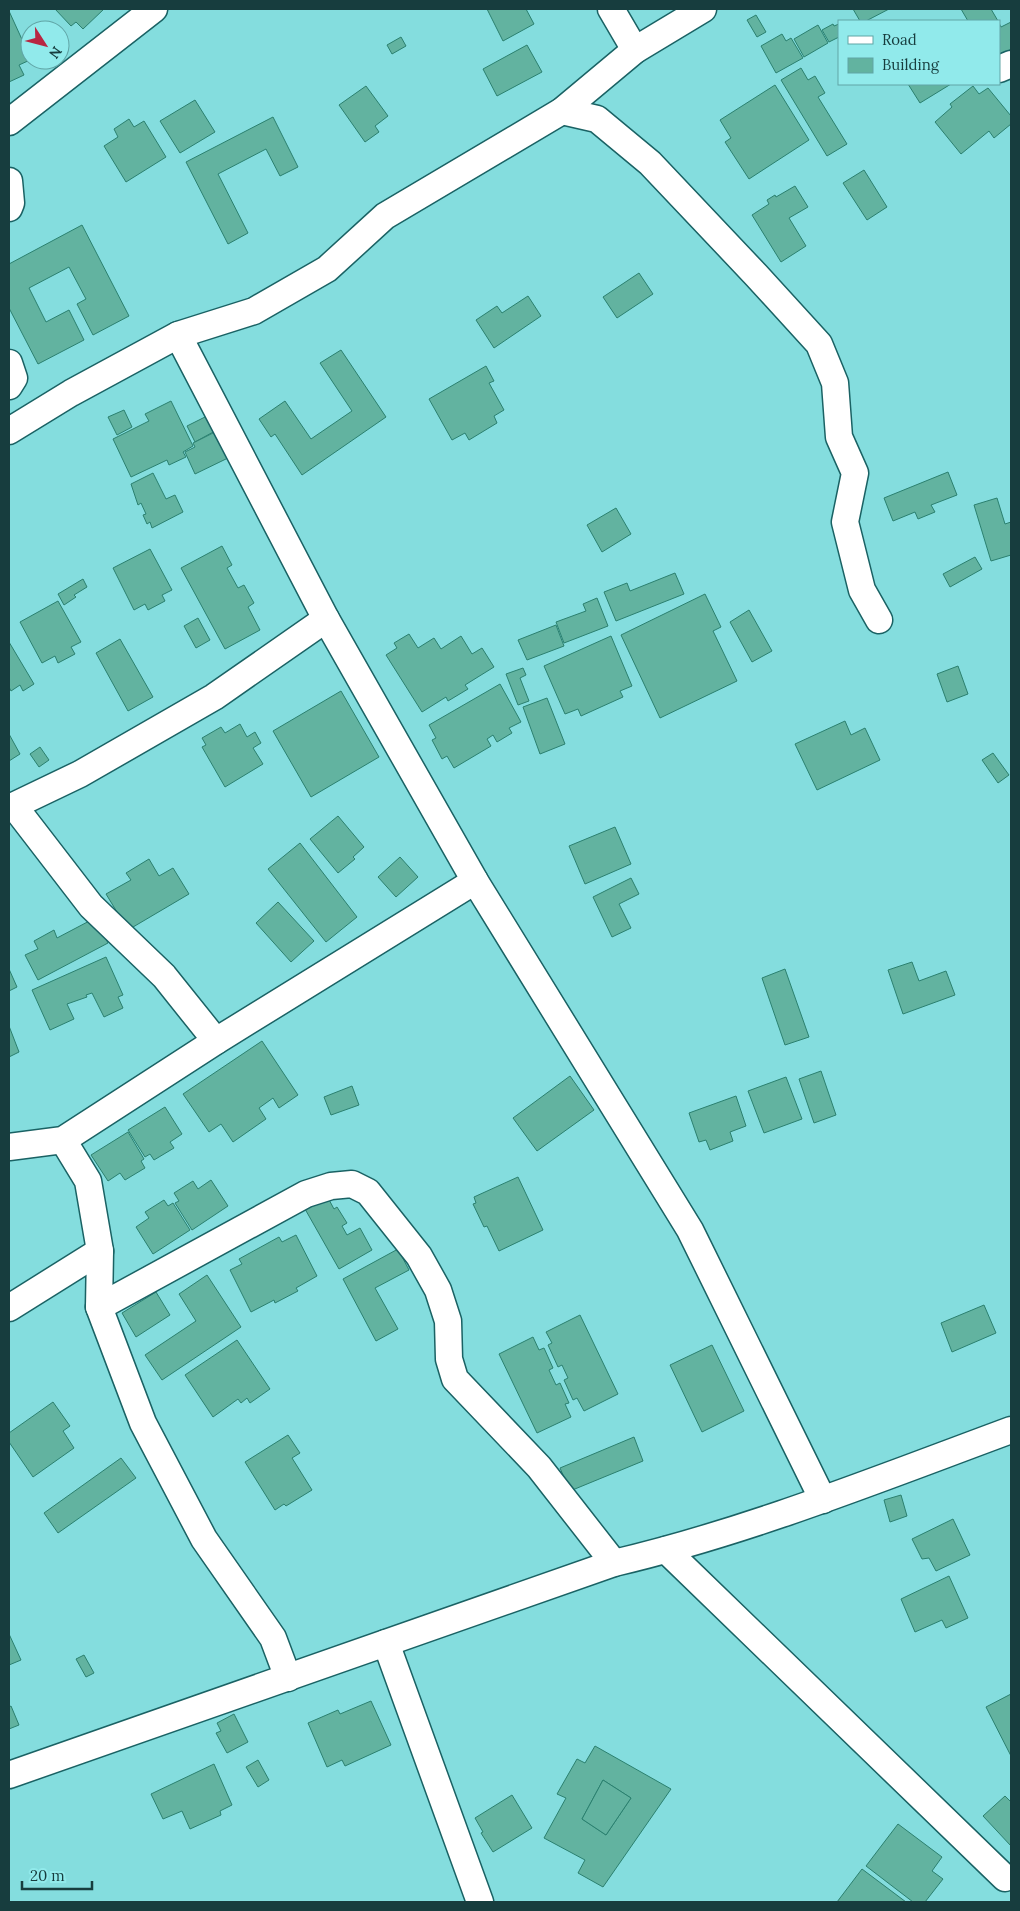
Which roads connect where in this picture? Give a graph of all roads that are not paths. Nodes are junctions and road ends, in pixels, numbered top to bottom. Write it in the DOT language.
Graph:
graph roads {
  1 [pos="154,9"];
  2 [pos="611,9"];
  3 [pos="703,9"];
  4 [pos="635,50"];
  5 [pos="562,112"];
  6 [pos="9,122"];
  7 [pos="9,181"];
  8 [pos="9,208"];
  9 [pos="178,335"];
  10 [pos="9,363"];
  11 [pos="9,386"];
  12 [pos="9,431"];
  13 [pos="326,619"];
  14 [pos="879,620"];
  15 [pos="11,807"];
  16 [pos="475,881"];
  17 [pos="216,1041"];
  18 [pos="62,1140"];
  19 [pos="9,1147"];
  20 [pos="100,1251"];
  21 [pos="99,1307"];
  22 [pos="9,1308"];
  23 [pos="1011,1430"];
  24 [pos="823,1500"];
  25 [pos="666,1550"];
  26 [pos="614,1563"];
  27 [pos="386,1643"];
  28 [pos="288,1678"];
  29 [pos="9,1775"];
  30 [pos="1005,1878"];
  31 [pos="480,1902"];
  1 -- 6 [label="street"];
  2 -- 4 [label="street"];
  3 -- 4 [label="street"];
  4 -- 5 [label="street"];
  5 -- 9 [label="street"];
  5 -- 14 [label="street"];
  7 -- 8 [label="street"];
  9 -- 12 [label="street"];
  9 -- 13 [label="street"];
  10 -- 11 [label="street"];
  13 -- 15 [label="street"];
  13 -- 16 [label="street"];
  15 -- 17 [label="street"];
  16 -- 17 [label="street"];
  16 -- 24 [label="street"];
  17 -- 18 [label="street"];
  18 -- 19 [label="street"];
  18 -- 20 [label="street"];
  20 -- 21 [label="street"];
  20 -- 22 [label="street"];
  21 -- 26 [label="street"];
  21 -- 28 [label="street"];
  23 -- 24 [label="street"];
  24 -- 25 [label="street"];
  25 -- 26 [label="street"];
  25 -- 30 [label="street"];
  26 -- 27 [label="street"];
  27 -- 28 [label="street"];
  27 -- 31 [label="street"];
  28 -- 29 [label="street"];
}
